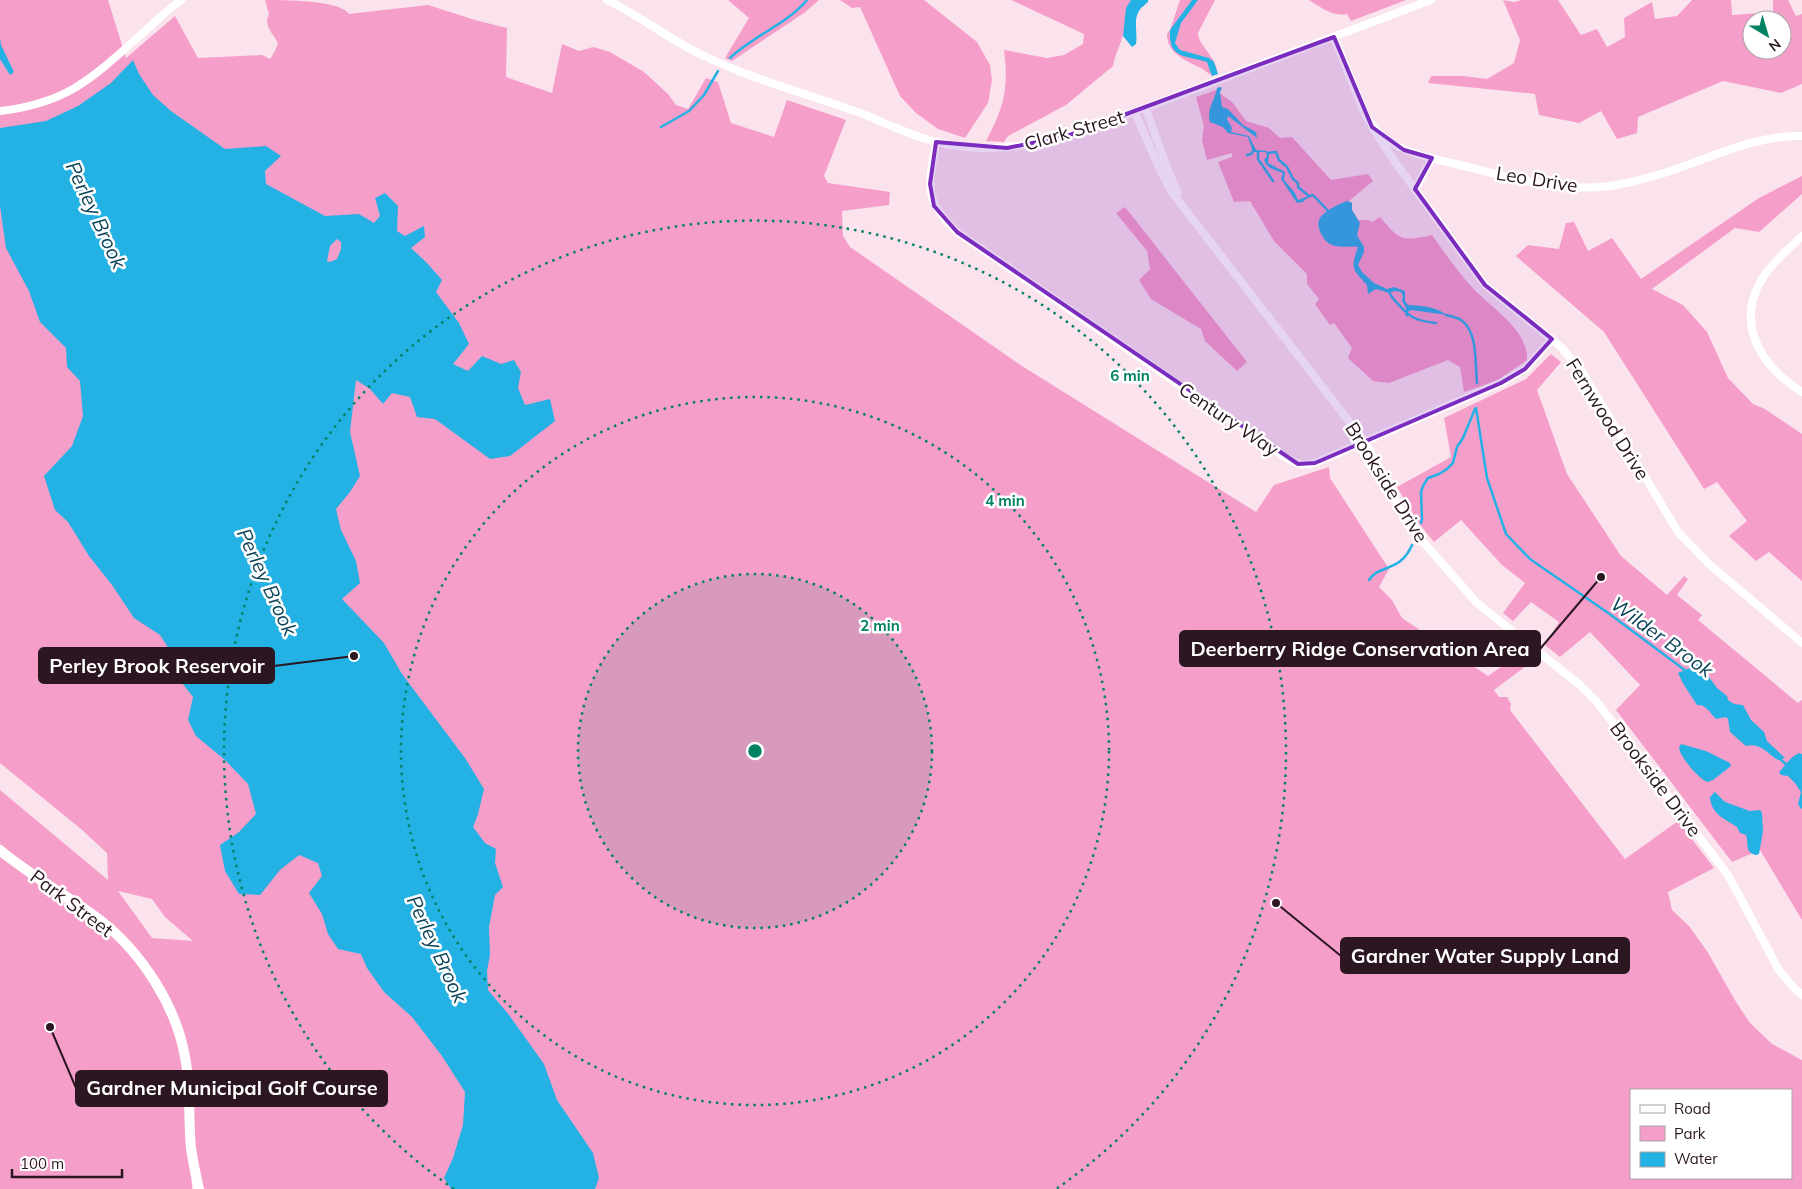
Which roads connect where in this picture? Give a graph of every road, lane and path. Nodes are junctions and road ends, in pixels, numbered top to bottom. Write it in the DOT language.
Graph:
graph roads {
  1 [pos="182,0"];
  2 [pos="607,0"];
  3 [pos="1430,0"];
  4 [pos="1334,37"];
  5 [pos="1146,109"];
  6 [pos="0,111"];
  7 [pos="1134,113"];
  8 [pos="1372,127"];
  9 [pos="1802,136"];
  10 [pos="936,142"];
  11 [pos="1432,158"];
  12 [pos="1416,191"];
  13 [pos="1187,212"];
  14 [pos="1802,236"];
  15 [pos="1552,339"];
  16 [pos="1802,392"];
  17 [pos="1365,442"];
  18 [pos="1802,643"];
  19 [pos="0,850"];
  20 [pos="1802,995"];
  21 [pos="199,1189"];
  1 -- 6 [label="street"];
  2 -- 10 [label="street, Clark Street"];
  3 -- 4 [label="street, Clark Street"];
  4 -- 5 [label="street, Clark Street"];
  4 -- 8 [label="street, Leo Drive"];
  5 -- 7 [label="street, Clark Street"];
  5 -- 13 [label="street, Brookside Drive"];
  7 -- 10 [label="street, Clark Street"];
  7 -- 13 [label="street, Brookside Drive"];
  8 -- 11 [label="street, Leo Drive"];
  8 -- 12 [label="street, Fernwood Drive"];
  9 -- 11 [label="street, Leo Drive"];
  10 -- 17 [label="street, Century Way"];
  11 -- 12 [label="street"];
  12 -- 15 [label="street, Fernwood Drive"];
  13 -- 17 [label="street, Brookside Drive"];
  14 -- 16 [label="street"];
  15 -- 17 [label="street, Century Way"];
  15 -- 18 [label="street, Fernwood Drive"];
  17 -- 20 [label="street, Brookside Drive"];
  19 -- 21 [label="street, Park Street"];
}
